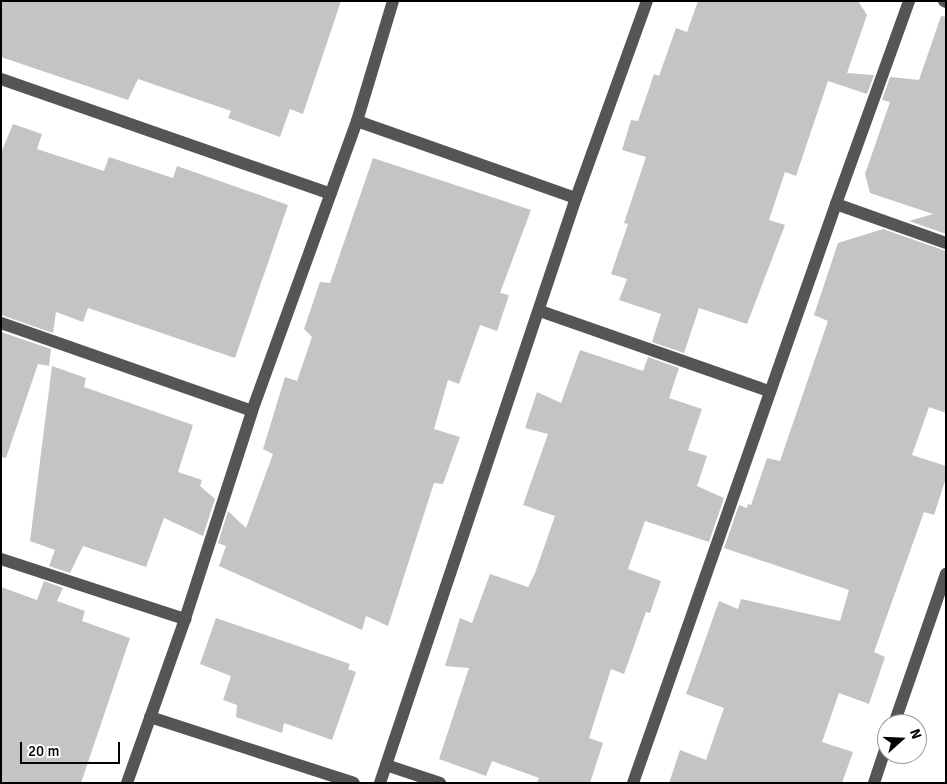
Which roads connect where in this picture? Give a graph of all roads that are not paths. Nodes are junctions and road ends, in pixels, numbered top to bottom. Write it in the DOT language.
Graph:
graph roads {
  1 [pos="394,1"];
  2 [pos="909,1"];
  3 [pos="642,3"];
  4 [pos="1,79"];
  5 [pos="357,121"];
  6 [pos="331,194"];
  7 [pos="576,198"];
  8 [pos="836,204"];
  9 [pos="946,243"];
  10 [pos="540,311"];
  11 [pos="1,323"];
  12 [pos="768,391"];
  13 [pos="252,411"];
  14 [pos="1,559"];
  15 [pos="946,574"];
  16 [pos="185,619"];
  17 [pos="897,714"];
  18 [pos="150,717"];
  19 [pos="880,764"];
  20 [pos="386,765"];
  21 [pos="127,783"];
  22 [pos="354,783"];
  23 [pos="380,783"];
  24 [pos="440,783"];
  25 [pos="633,783"];
  26 [pos="874,783"];
  1 -- 5 [label="street"];
  2 -- 8 [label="street"];
  3 -- 7 [label="street"];
  4 -- 6 [label="street"];
  5 -- 6 [label="street"];
  5 -- 7 [label="street"];
  6 -- 13 [label="street"];
  7 -- 10 [label="street"];
  8 -- 9 [label="street"];
  8 -- 12 [label="street"];
  10 -- 12 [label="street"];
  10 -- 20 [label="street"];
  11 -- 13 [label="street"];
  12 -- 25 [label="street"];
  13 -- 16 [label="street"];
  14 -- 16 [label="street"];
  15 -- 17 [label="street"];
  16 -- 18 [label="street"];
  18 -- 21 [label="street"];
  18 -- 22 [label="street"];
  19 -- 26 [label="street"];
  20 -- 23 [label="street"];
  20 -- 24 [label="street"];
}
